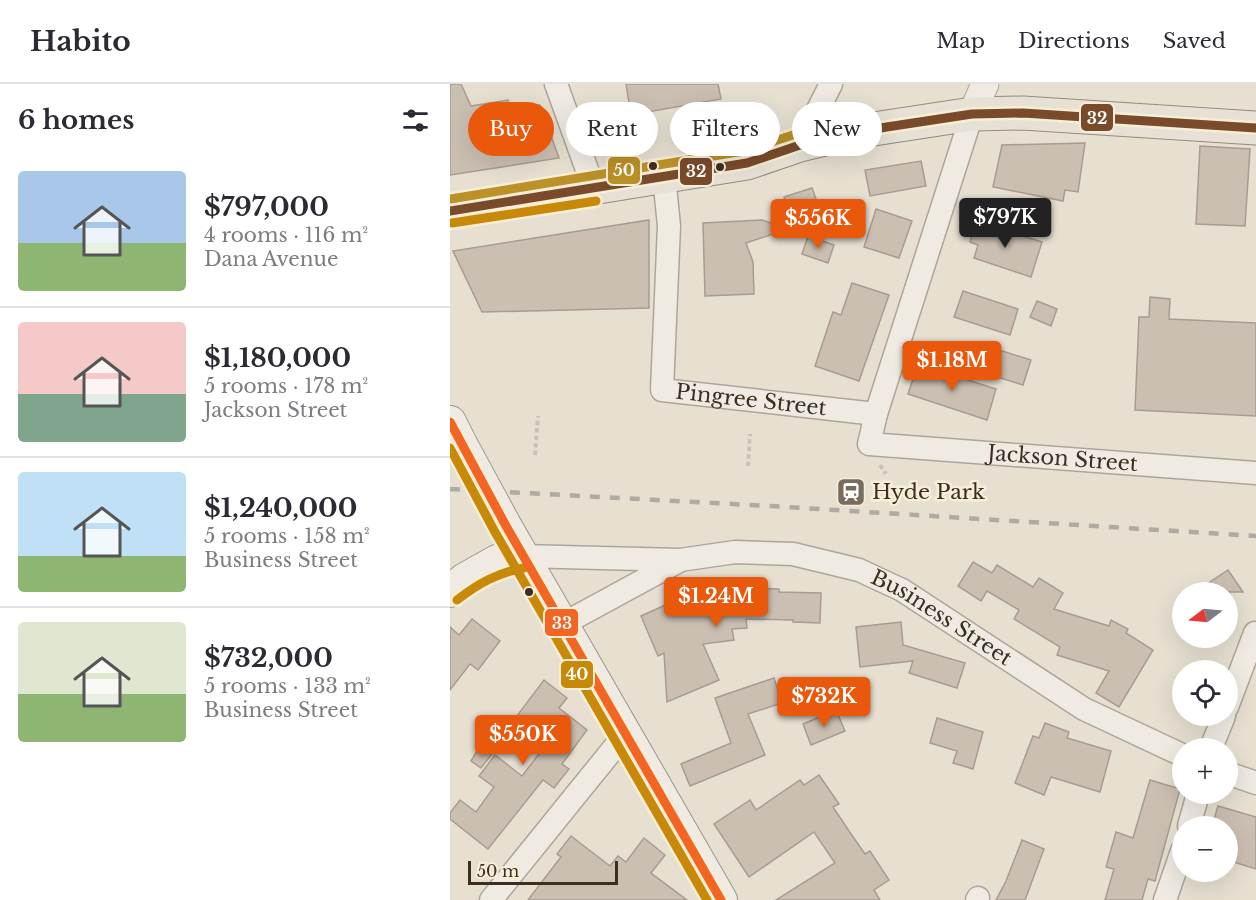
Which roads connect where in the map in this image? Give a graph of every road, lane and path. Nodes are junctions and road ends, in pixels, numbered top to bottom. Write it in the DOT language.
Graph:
graph roads {
  1 [pos="556,84"];
  2 [pos="831,84"];
  3 [pos="985,84"];
  4 [pos="822,102"];
  5 [pos="972,114"];
  6 [pos="882,128"];
  7 [pos="1256,128"];
  8 [pos="792,148"];
  9 [pos="664,176"];
  10 [pos="594,189"];
  11 [pos="450,211"];
  12 [pos="876,414"];
  13 [pos="538,416"];
  14 [pos="455,433"];
  15 [pos="750,434"];
  16 [pos="535,454"];
  17 [pos="748,466"];
  18 [pos="1256,473"];
  19 [pos="522,556"];
  20 [pos="681,560"];
  21 [pos="450,591"];
  22 [pos="563,624"];
  23 [pos="1255,633"];
  24 [pos="1238,678"];
  25 [pos="626,733"];
  26 [pos="1172,750"];
  27 [pos="1238,777"];
  28 [pos="1256,783"];
  29 [pos="1172,880"];
  30 [pos="491,900"];
  31 [pos="721,900"];
  32 [pos="1165,900"];
  1 -- 10 [label="street"];
  2 -- 4 [label="street"];
  3 -- 5 [label="street"];
  5 -- 6 [label="main road"];
  5 -- 7 [label="main road"];
  5 -- 12 [label="street"];
  8 -- 9 [label="main road"];
  9 -- 10 [label="main road"];
  9 -- 12 [label="street, Pingree Street"];
  10 -- 11 [label="main road"];
  12 -- 18 [label="street, Jackson Street"];
  13 -- 16 [label="path"];
  14 -- 19 [label="main road, bridge"];
  15 -- 17 [label="path"];
  19 -- 20 [label="street, Business Street"];
  19 -- 21 [label="main road"];
  19 -- 22 [label="main road"];
  20 -- 22 [label="street, Business Street"];
  20 -- 26 [label="street, Business Street"];
  22 -- 25 [label="main road"];
  23 -- 24 [label="street"];
  25 -- 30 [label="street"];
  25 -- 31 [label="main road"];
  27 -- 28 [label="street"];
  29 -- 32 [label="street"];
}
